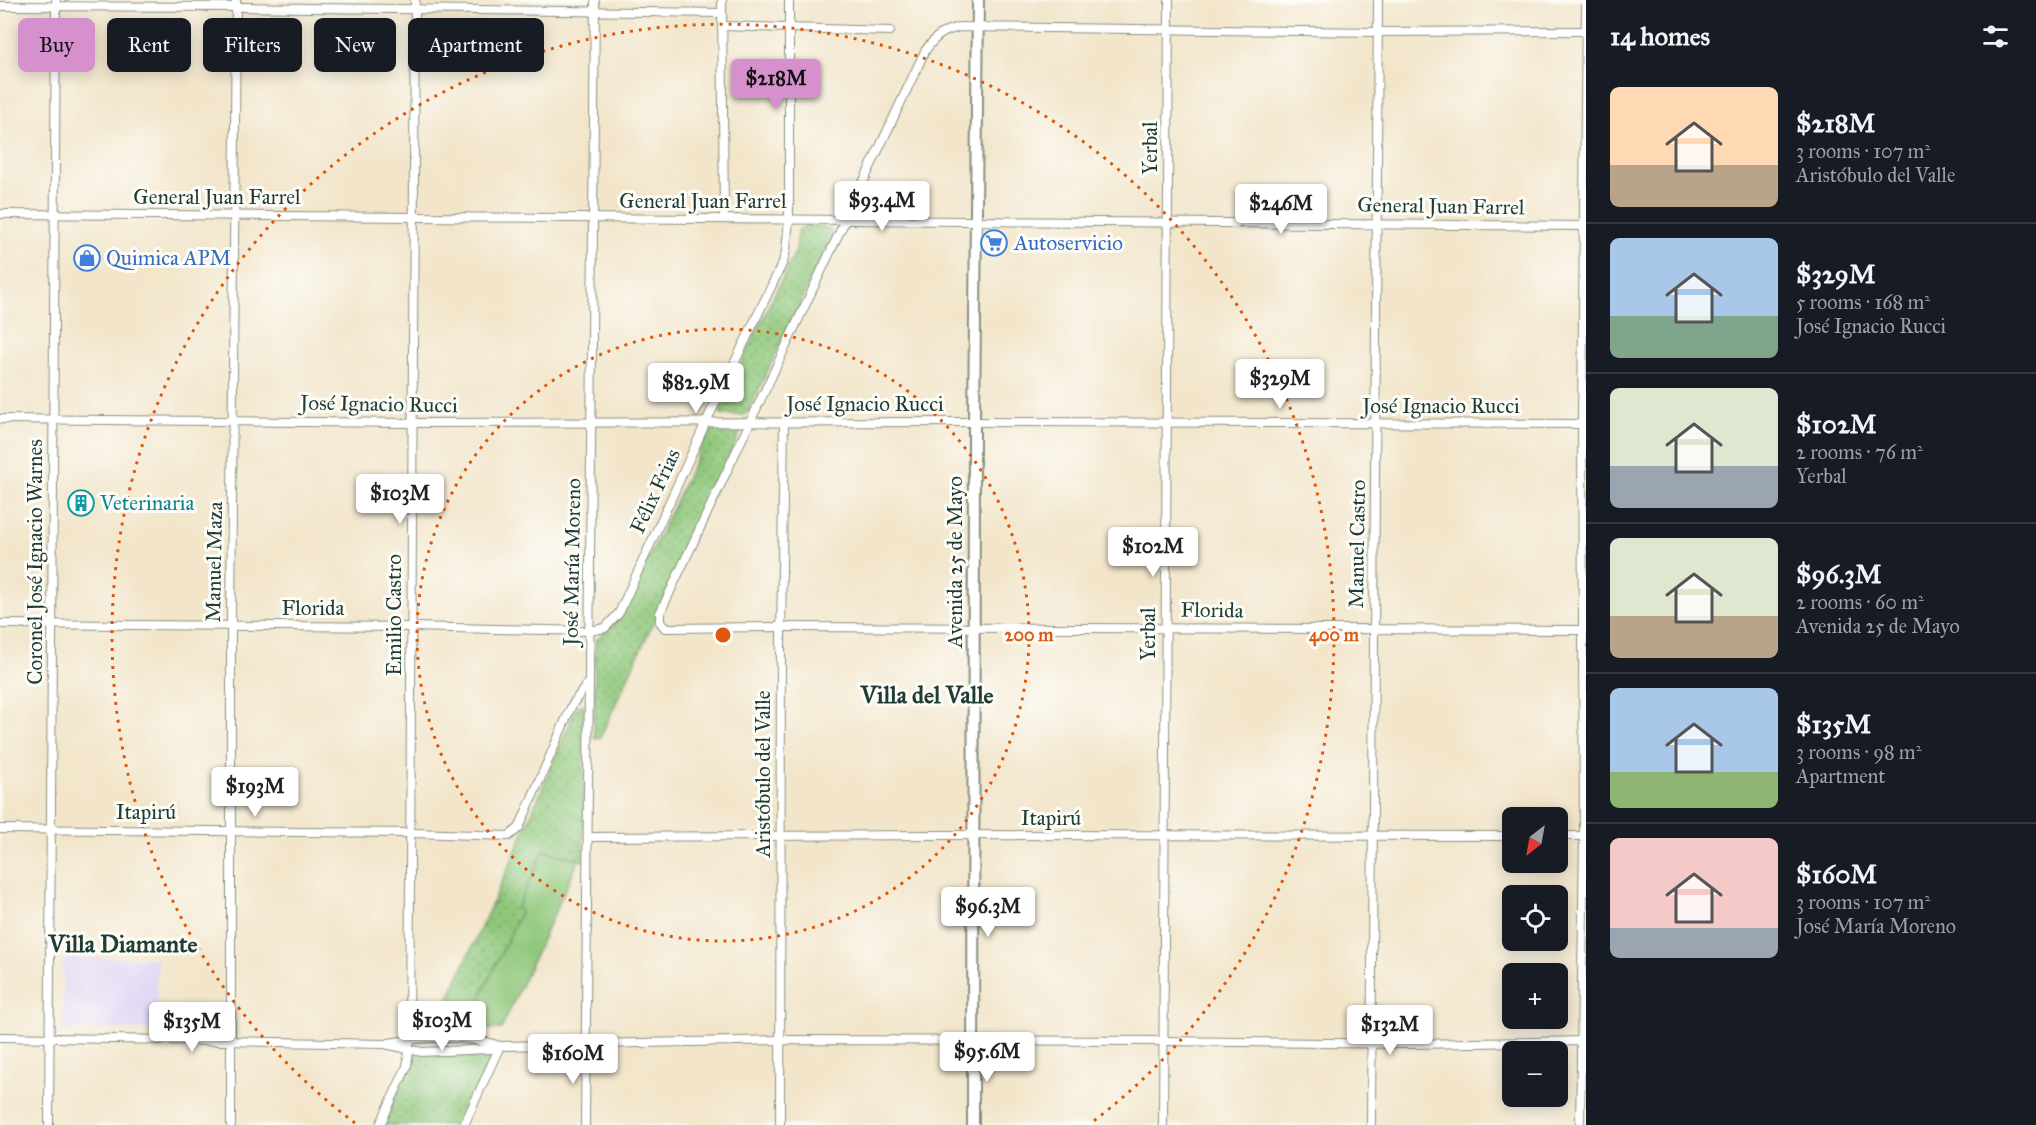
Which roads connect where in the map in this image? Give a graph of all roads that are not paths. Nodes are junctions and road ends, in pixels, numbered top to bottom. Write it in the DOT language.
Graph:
graph roads {
  1 [pos="415,0"];
  2 [pos="595,0"];
  3 [pos="722,0"];
  4 [pos="789,0"];
  5 [pos="978,0"];
  6 [pos="1169,0"];
  7 [pos="1378,0"];
  8 [pos="1586,0"];
  9 [pos="236,3"];
  10 [pos="56,4"];
  11 [pos="0,6"];
  12 [pos="415,9"];
  13 [pos="595,12"];
  14 [pos="722,13"];
  15 [pos="722,27"];
  16 [pos="789,28"];
  17 [pos="978,28"];
  18 [pos="890,31"];
  19 [pos="1168,31"];
  20 [pos="1586,31"];
  21 [pos="1378,32"];
  22 [pos="0,214"];
  23 [pos="55,214"];
  24 [pos="234,215"];
  25 [pos="414,217"];
  26 [pos="594,218"];
  27 [pos="724,219"];
  28 [pos="789,219"];
  29 [pos="847,219"];
  30 [pos="976,221"];
  31 [pos="1168,222"];
  32 [pos="1376,223"];
  33 [pos="1585,226"];
  34 [pos="0,419"];
  35 [pos="54,420"];
  36 [pos="234,421"];
  37 [pos="706,422"];
  38 [pos="751,422"];
  39 [pos="784,422"];
  40 [pos="974,422"];
  41 [pos="1166,422"];
  42 [pos="413,423"];
  43 [pos="592,423"];
  44 [pos="1376,424"];
  45 [pos="1584,424"];
  46 [pos="619,613"];
  47 [pos="0,624"];
  48 [pos="53,626"];
  49 [pos="231,626"];
  50 [pos="411,627"];
  51 [pos="781,627"];
  52 [pos="974,627"];
  53 [pos="1166,628"];
  54 [pos="1374,630"];
  55 [pos="1584,630"];
  56 [pos="589,631"];
  57 [pos="588,683"];
  58 [pos="0,830"];
  59 [pos="51,830"];
  60 [pos="231,831"];
  61 [pos="411,833"];
  62 [pos="781,835"];
  63 [pos="974,836"];
  64 [pos="1164,836"];
  65 [pos="1374,836"];
  66 [pos="1502,836"];
  67 [pos="1568,836"];
  68 [pos="1585,836"];
  69 [pos="589,837"];
  70 [pos="0,1037"];
  71 [pos="50,1038"];
  72 [pos="409,1039"];
  73 [pos="780,1040"];
  74 [pos="973,1040"];
  75 [pos="231,1041"];
  76 [pos="1164,1041"];
  77 [pos="1584,1041"];
  78 [pos="1371,1042"];
  79 [pos="385,1044"];
  80 [pos="500,1046"];
  81 [pos="586,1046"];
  82 [pos="409,1050"];
  83 [pos="50,1125"];
  84 [pos="231,1125"];
  85 [pos="380,1125"];
  86 [pos="464,1125"];
  87 [pos="585,1125"];
  88 [pos="780,1125"];
  89 [pos="973,1125"];
  90 [pos="1163,1125"];
  91 [pos="1371,1125"];
  92 [pos="1580,1125"];
  1 -- 12 [label="street, Emilio Castro"];
  2 -- 13 [label="street, José María Moreno"];
  3 -- 14 [label="street"];
  4 -- 16 [label="street"];
  5 -- 17 [label="main road, Avenida 25 de Mayo"];
  6 -- 19 [label="street, Yerbal"];
  7 -- 21 [label="street, Manuel Castro"];
  8 -- 20 [label="street"];
  9 -- 10 [label="street"];
  9 -- 12 [label="street"];
  9 -- 24 [label="street, Manuel Maza"];
  10 -- 11 [label="street"];
  10 -- 23 [label="street, Coronel José Ignacio Warnes"];
  12 -- 13 [label="street"];
  12 -- 25 [label="street, Emilio Castro"];
  13 -- 14 [label="street"];
  13 -- 26 [label="street, José María Moreno"];
  14 -- 15 [label="street"];
  15 -- 16 [label="street"];
  15 -- 27 [label="street"];
  16 -- 18 [label="street"];
  16 -- 28 [label="street"];
  17 -- 19 [label="street"];
  17 -- 29 [label="street"];
  17 -- 30 [label="main road, Avenida 25 de Mayo"];
  19 -- 21 [label="street"];
  19 -- 31 [label="street, Yerbal"];
  20 -- 21 [label="street"];
  20 -- 33 [label="street"];
  21 -- 32 [label="street, Manuel Castro"];
  22 -- 23 [label="street, General Juan Farrel"];
  23 -- 24 [label="street, General Juan Farrel"];
  23 -- 35 [label="street, Coronel José Ignacio Warnes"];
  24 -- 25 [label="street, General Juan Farrel"];
  24 -- 36 [label="street, Manuel Maza"];
  25 -- 26 [label="street, General Juan Farrel"];
  25 -- 42 [label="street, Emilio Castro"];
  26 -- 27 [label="street, General Juan Farrel"];
  26 -- 43 [label="street, José María Moreno"];
  27 -- 28 [label="street, General Juan Farrel"];
  28 -- 29 [label="street, General Juan Farrel"];
  28 -- 37 [label="street, Félix Frias"];
  29 -- 30 [label="street, General Juan Farrel"];
  29 -- 38 [label="street"];
  30 -- 31 [label="street, General Juan Farrel"];
  30 -- 40 [label="main road, Avenida 25 de Mayo"];
  31 -- 32 [label="street, General Juan Farrel"];
  31 -- 41 [label="street, Yerbal"];
  32 -- 33 [label="street, General Juan Farrel"];
  32 -- 44 [label="street, Manuel Castro"];
  33 -- 45 [label="street"];
  34 -- 35 [label="street, José Ignacio Rucci"];
  35 -- 36 [label="street, José Ignacio Rucci"];
  35 -- 48 [label="street, Coronel José Ignacio Warnes"];
  36 -- 42 [label="street, José Ignacio Rucci"];
  36 -- 49 [label="street, Manuel Maza"];
  37 -- 38 [label="street, José Ignacio Rucci"];
  37 -- 43 [label="street, José Ignacio Rucci"];
  37 -- 46 [label="street, Félix Frias"];
  38 -- 39 [label="street, José Ignacio Rucci"];
  38 -- 51 [label="street, Florida"];
  39 -- 40 [label="street, José Ignacio Rucci"];
  39 -- 51 [label="street, Aristóbulo del Valle"];
  40 -- 41 [label="street, José Ignacio Rucci"];
  40 -- 52 [label="main road, Avenida 25 de Mayo"];
  41 -- 44 [label="street, José Ignacio Rucci"];
  41 -- 53 [label="street, Yerbal"];
  42 -- 43 [label="street, José Ignacio Rucci"];
  42 -- 50 [label="street, Emilio Castro"];
  43 -- 56 [label="street, José María Moreno"];
  44 -- 45 [label="street, José Ignacio Rucci"];
  44 -- 54 [label="street, Manuel Castro"];
  45 -- 55 [label="street"];
  46 -- 56 [label="street, Florida"];
  47 -- 48 [label="street, Florida"];
  48 -- 49 [label="street, Florida"];
  48 -- 59 [label="street, Coronel José Ignacio Warnes"];
  49 -- 50 [label="street, Florida"];
  49 -- 60 [label="street, Manuel Maza"];
  50 -- 56 [label="street, Florida"];
  50 -- 61 [label="street, Emilio Castro"];
  51 -- 52 [label="street, Florida"];
  51 -- 62 [label="street, Aristóbulo del Valle"];
  52 -- 53 [label="street, Florida"];
  52 -- 63 [label="main road, Avenida 25 de Mayo"];
  53 -- 54 [label="street, Florida"];
  53 -- 64 [label="street, Yerbal"];
  54 -- 55 [label="street, Florida"];
  54 -- 65 [label="street, Manuel Castro"];
  55 -- 68 [label="street"];
  56 -- 57 [label="street, José María Moreno"];
  57 -- 61 [label="street, Itapirú"];
  57 -- 69 [label="street, José María Moreno"];
  58 -- 59 [label="street, Itapirú"];
  59 -- 60 [label="street, Itapirú"];
  59 -- 71 [label="street, Coronel José Ignacio Warnes"];
  60 -- 61 [label="street, Itapirú"];
  60 -- 75 [label="street, Manuel Maza"];
  61 -- 72 [label="street, Emilio Castro"];
  62 -- 63 [label="street, Itapirú"];
  62 -- 69 [label="street, Itapirú"];
  62 -- 73 [label="street, Aristóbulo del Valle"];
  63 -- 64 [label="street, Itapirú"];
  63 -- 74 [label="main road, Avenida 25 de Mayo"];
  64 -- 65 [label="street, Itapirú"];
  64 -- 76 [label="street, Yerbal"];
  65 -- 66 [label="street, Itapirú"];
  65 -- 78 [label="street, Manuel Castro"];
  67 -- 68 [label="street"];
  68 -- 77 [label="street"];
  69 -- 81 [label="street, José María Moreno"];
  70 -- 71 [label="street"];
  71 -- 75 [label="street"];
  71 -- 83 [label="street, Coronel José Ignacio Warnes"];
  72 -- 79 [label="street"];
  72 -- 80 [label="street"];
  72 -- 82 [label="street, Emilio Castro"];
  73 -- 74 [label="street"];
  73 -- 81 [label="street"];
  73 -- 88 [label="street, Aristóbulo del Valle"];
  74 -- 76 [label="street"];
  74 -- 89 [label="main road, Avenida 25 de Mayo"];
  75 -- 79 [label="street"];
  75 -- 84 [label="street, Manuel Maza"];
  76 -- 78 [label="street"];
  76 -- 90 [label="street, Yerbal"];
  77 -- 78 [label="street"];
  77 -- 92 [label="street"];
  78 -- 91 [label="street, Manuel Castro"];
  79 -- 82 [label="street"];
  80 -- 81 [label="street"];
  80 -- 82 [label="street"];
  80 -- 86 [label="street"];
  81 -- 87 [label="street, José María Moreno"];
  82 -- 85 [label="street, Emilio Castro"];
}
